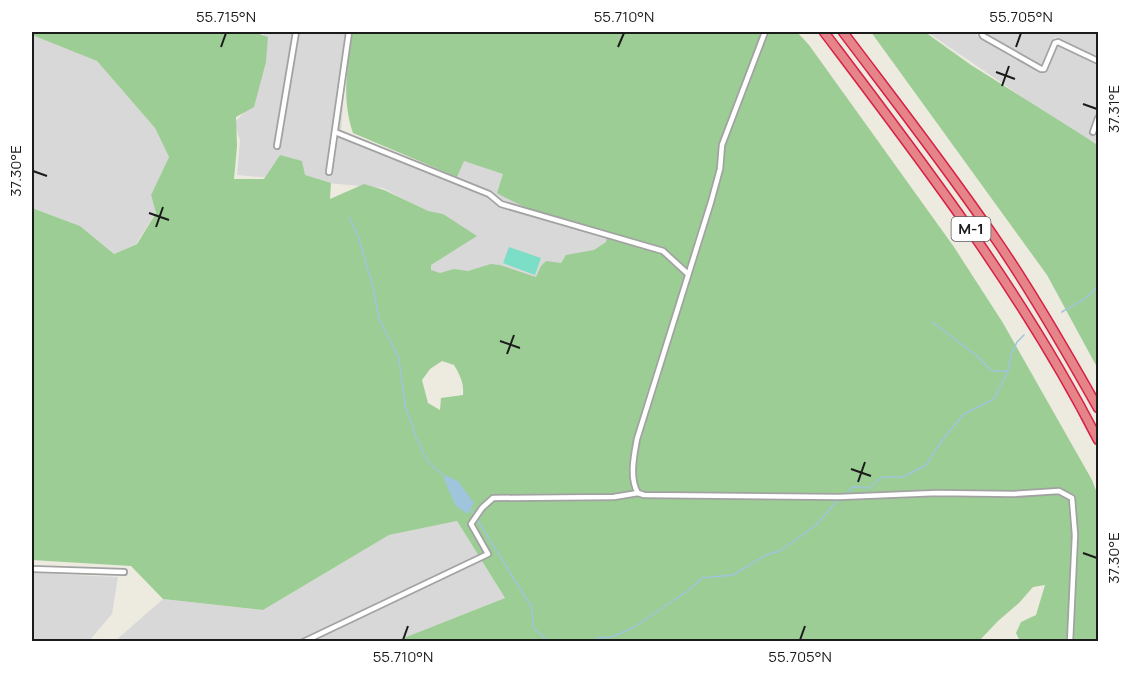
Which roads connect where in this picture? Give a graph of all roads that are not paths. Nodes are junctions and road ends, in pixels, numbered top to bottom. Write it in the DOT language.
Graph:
graph roads {
  1 [pos="296,32"];
  2 [pos="349,32"];
  3 [pos="765,32"];
  4 [pos="824,32"];
  5 [pos="843,32"];
  6 [pos="981,32"];
  7 [pos="1098,61"];
  8 [pos="1098,118"];
  9 [pos="335,132"];
  10 [pos="1093,132"];
  11 [pos="277,146"];
  12 [pos="329,172"];
  13 [pos="688,274"];
  14 [pos="1098,408"];
  15 [pos="1098,440"];
  16 [pos="638,493"];
  17 [pos="32,569"];
  18 [pos="124,572"];
  19 [pos="303,642"];
  20 [pos="1070,642"];
  1 -- 11 [label="street"];
  2 -- 9 [label="street"];
  3 -- 13 [label="street"];
  4 -- 15 [label="highway, М-1"];
  5 -- 14 [label="highway, М-1"];
  6 -- 7 [label="street"];
  8 -- 10 [label="street"];
  9 -- 12 [label="street"];
  9 -- 13 [label="street"];
  13 -- 16 [label="street"];
  16 -- 19 [label="street"];
  16 -- 20 [label="street"];
  17 -- 18 [label="street"];
}
